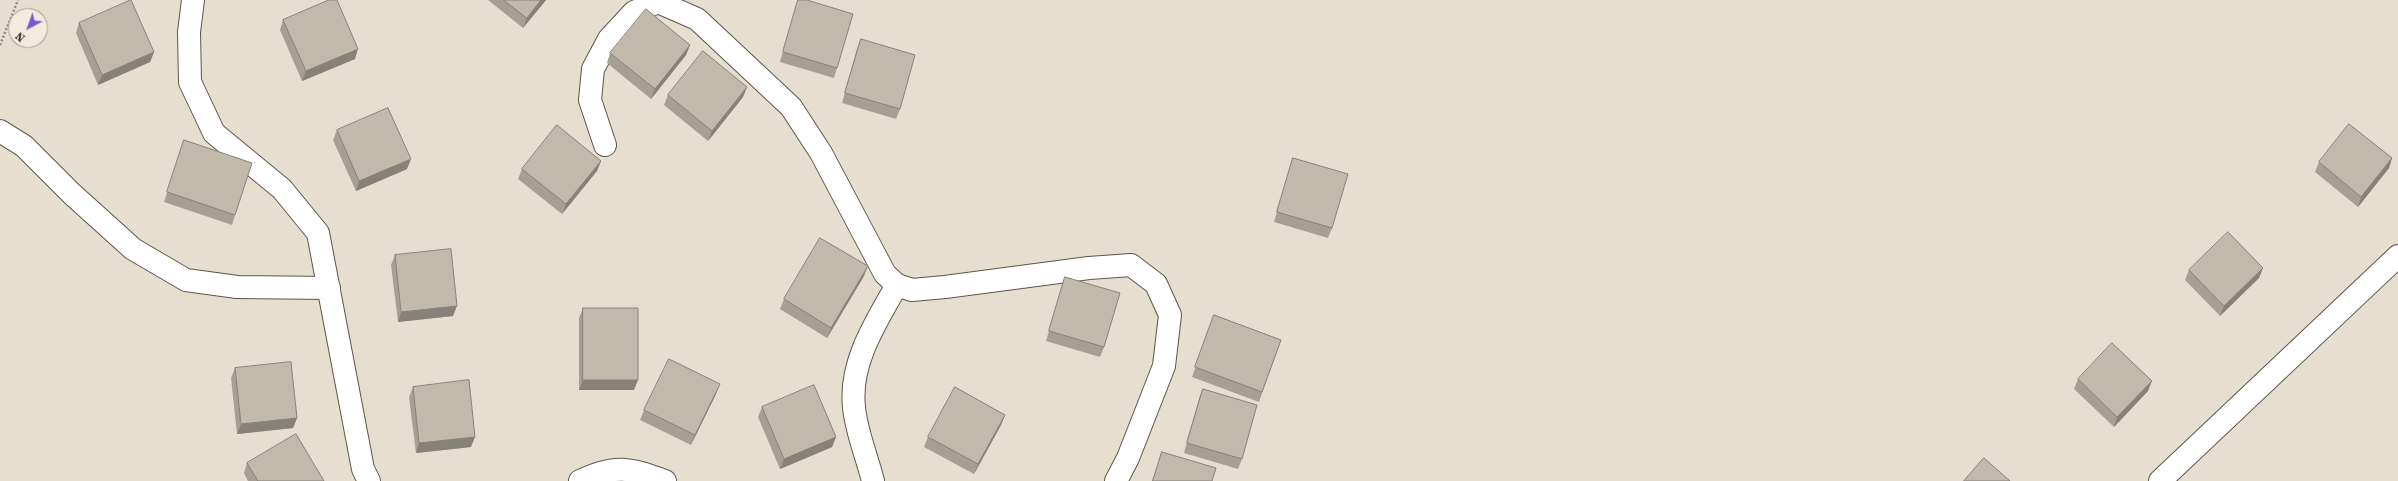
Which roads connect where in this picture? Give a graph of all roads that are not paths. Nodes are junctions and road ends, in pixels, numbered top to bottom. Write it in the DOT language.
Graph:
graph roads {
  1 [pos="193,0"];
  2 [pos="0,131"];
  3 [pos="605,145"];
  4 [pos="2398,256"];
  5 [pos="897,285"];
  6 [pos="329,288"];
  7 [pos="369,481"];
  8 [pos="580,481"];
  9 [pos="665,481"];
  10 [pos="873,481"];
  11 [pos="1116,481"];
  12 [pos="2160,481"];
  1 -- 6 [label="street"];
  2 -- 6 [label="street"];
  3 -- 5 [label="street"];
  4 -- 12 [label="street"];
  5 -- 10 [label="street"];
  5 -- 11 [label="street"];
  6 -- 7 [label="street"];
  8 -- 9 [label="street"];
}
